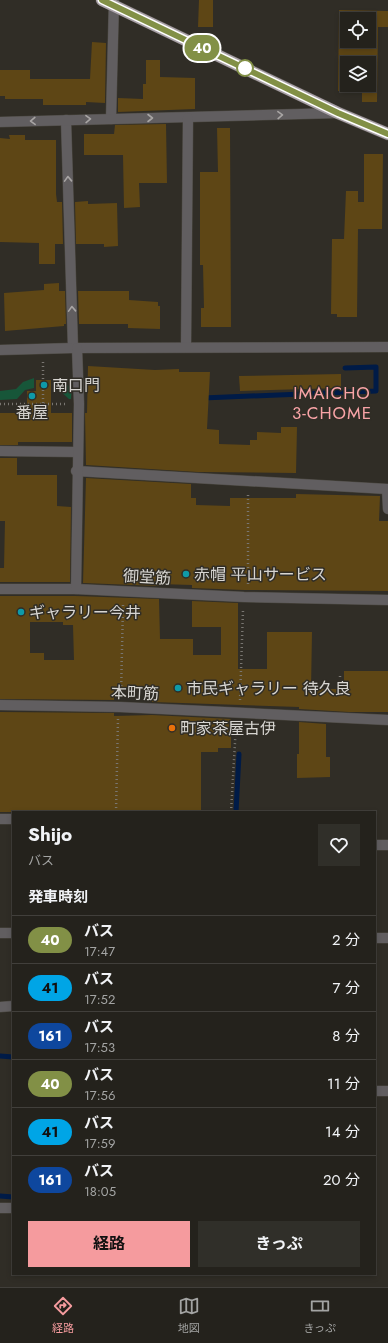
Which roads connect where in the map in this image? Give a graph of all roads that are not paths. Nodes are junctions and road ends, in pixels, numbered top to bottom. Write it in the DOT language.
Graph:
graph roads {
  1 [pos="102,0"];
  2 [pos="114,3"];
  3 [pos="338,113"];
  4 [pos="188,118"];
  5 [pos="111,119"];
  6 [pos="66,120"];
  7 [pos="0,122"];
  8 [pos="388,134"];
  9 [pos="186,347"];
  10 [pos="388,347"];
  11 [pos="75,348"];
  12 [pos="0,350"];
  13 [pos="0,451"];
  14 [pos="77,452"];
  15 [pos="76,471"];
  16 [pos="388,509"];
  17 [pos="0,589"];
  18 [pos="76,589"];
  19 [pos="388,600"];
  20 [pos="0,705"];
  21 [pos="388,720"];
  22 [pos="0,819"];
  23 [pos="12,819"];
  24 [pos="376,845"];
  25 [pos="388,845"];
  26 [pos="0,933"];
  27 [pos="12,933"];
  28 [pos="376,938"];
  29 [pos="388,938"];
  30 [pos="12,1006"];
  31 [pos="0,1007"];
  32 [pos="376,1091"];
  33 [pos="388,1091"];
  34 [pos="0,1208"];
  35 [pos="12,1208"];
  1 -- 2 [label="highway"];
  2 -- 3 [label="highway"];
  2 -- 5 [label="street"];
  4 -- 3 [label="street, one-way"];
  3 -- 8 [label="highway"];
  5 -- 4 [label="street, one-way"];
  4 -- 9 [label="street"];
  6 -- 5 [label="street, one-way"];
  6 -- 7 [label="street, one-way"];
  11 -- 6 [label="street, one-way"];
  9 -- 10 [label="street"];
  9 -- 11 [label="street"];
  11 -- 12 [label="street"];
  11 -- 14 [label="street"];
  13 -- 14 [label="street"];
  14 -- 15 [label="street"];
  15 -- 16 [label="street"];
  15 -- 18 [label="street"];
  17 -- 18 [label="street, 御堂筋"];
  18 -- 19 [label="street, 御堂筋"];
  20 -- 21 [label="street, 本町筋"];
  22 -- 23 [label="street"];
  24 -- 25 [label="street"];
  26 -- 27 [label="street"];
  28 -- 29 [label="street"];
  30 -- 31 [label="street"];
  32 -- 33 [label="street"];
  34 -- 35 [label="street"];
}
